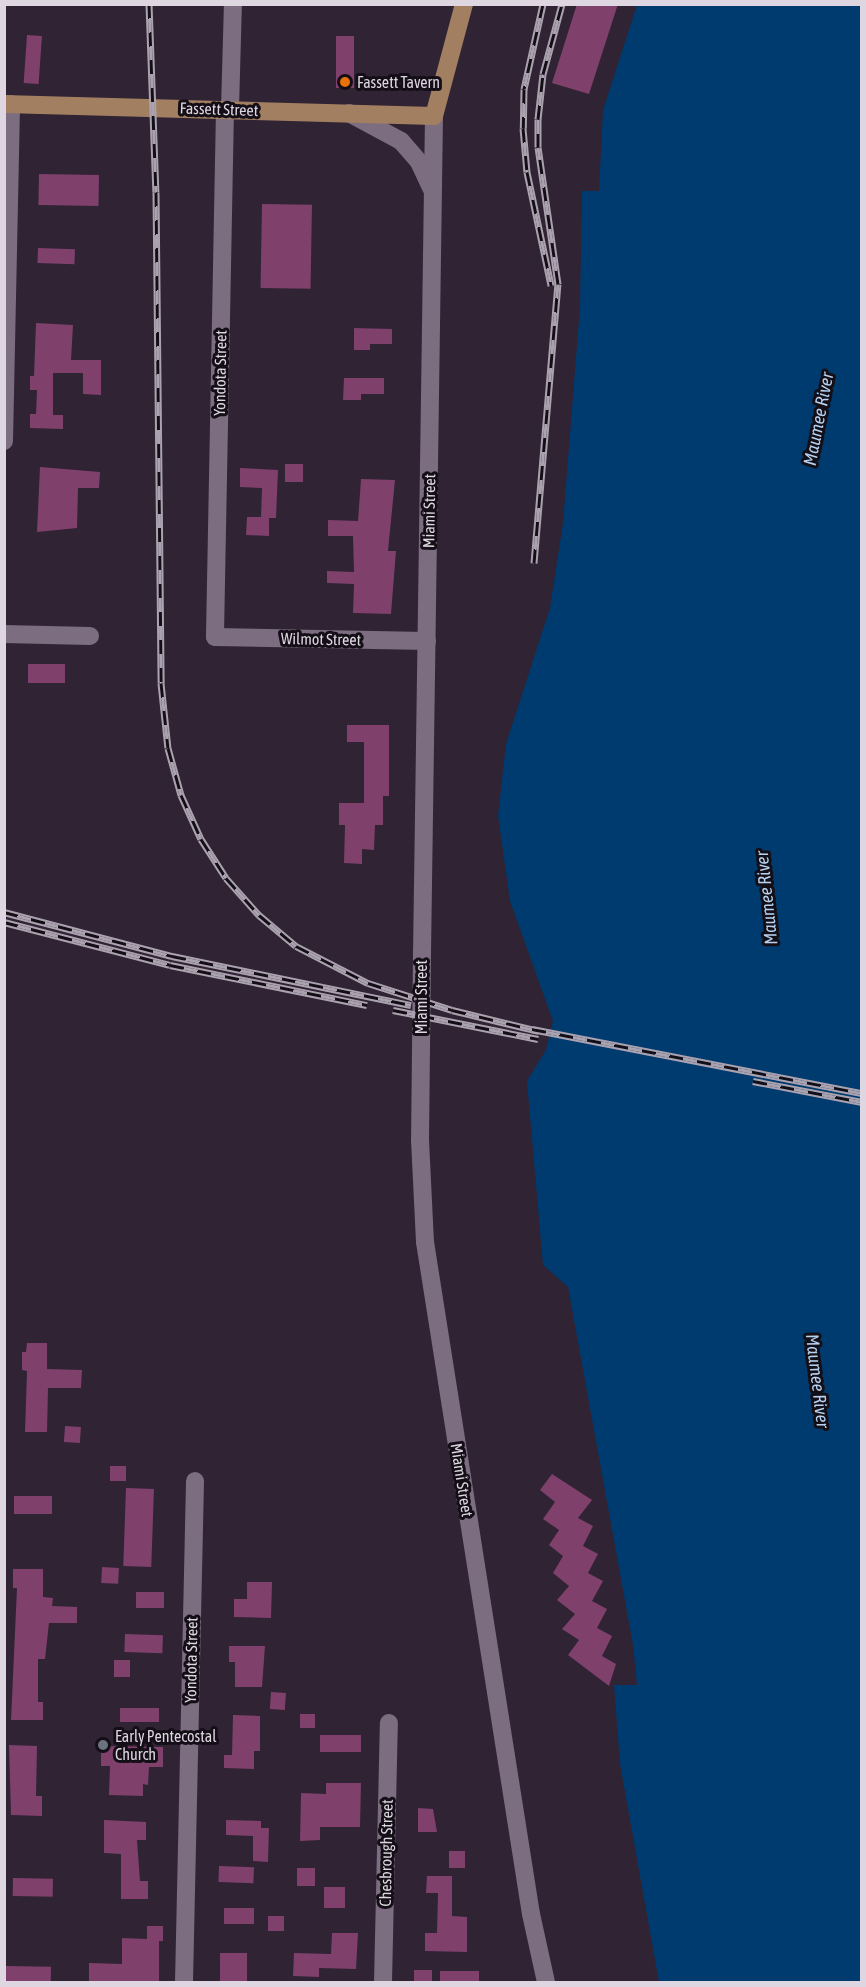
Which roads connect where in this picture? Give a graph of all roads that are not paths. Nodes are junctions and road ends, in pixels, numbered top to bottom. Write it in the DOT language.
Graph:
graph roads {
  1 [pos="233,4"];
  2 [pos="464,4"];
  3 [pos="8,104"];
  4 [pos="227,109"];
  5 [pos="349,113"];
  6 [pos="434,116"];
  7 [pos="433,197"];
  8 [pos="4,441"];
  9 [pos="4,634"];
  10 [pos="90,636"];
  11 [pos="215,637"];
  12 [pos="427,641"];
  13 [pos="195,1481"];
  14 [pos="389,1723"];
  15 [pos="184,1983"];
  16 [pos="383,1983"];
  17 [pos="546,1983"];
  1 -- 4 [label="street, Yondota Street"];
  2 -- 6 [label="main road, Miami Street"];
  3 -- 4 [label="main road, Fassett Street"];
  3 -- 8 [label="street"];
  4 -- 5 [label="main road, Fassett Street"];
  4 -- 11 [label="street, Yondota Street"];
  5 -- 6 [label="main road, Fassett Street"];
  5 -- 7 [label="street"];
  6 -- 7 [label="street, Miami Street"];
  7 -- 12 [label="street, Miami Street"];
  9 -- 10 [label="street"];
  11 -- 12 [label="street, Wilmot Street"];
  12 -- 17 [label="street, Miami Street"];
  13 -- 15 [label="street, Yondota Street"];
  14 -- 16 [label="street, Chesbrough Street"];
}
